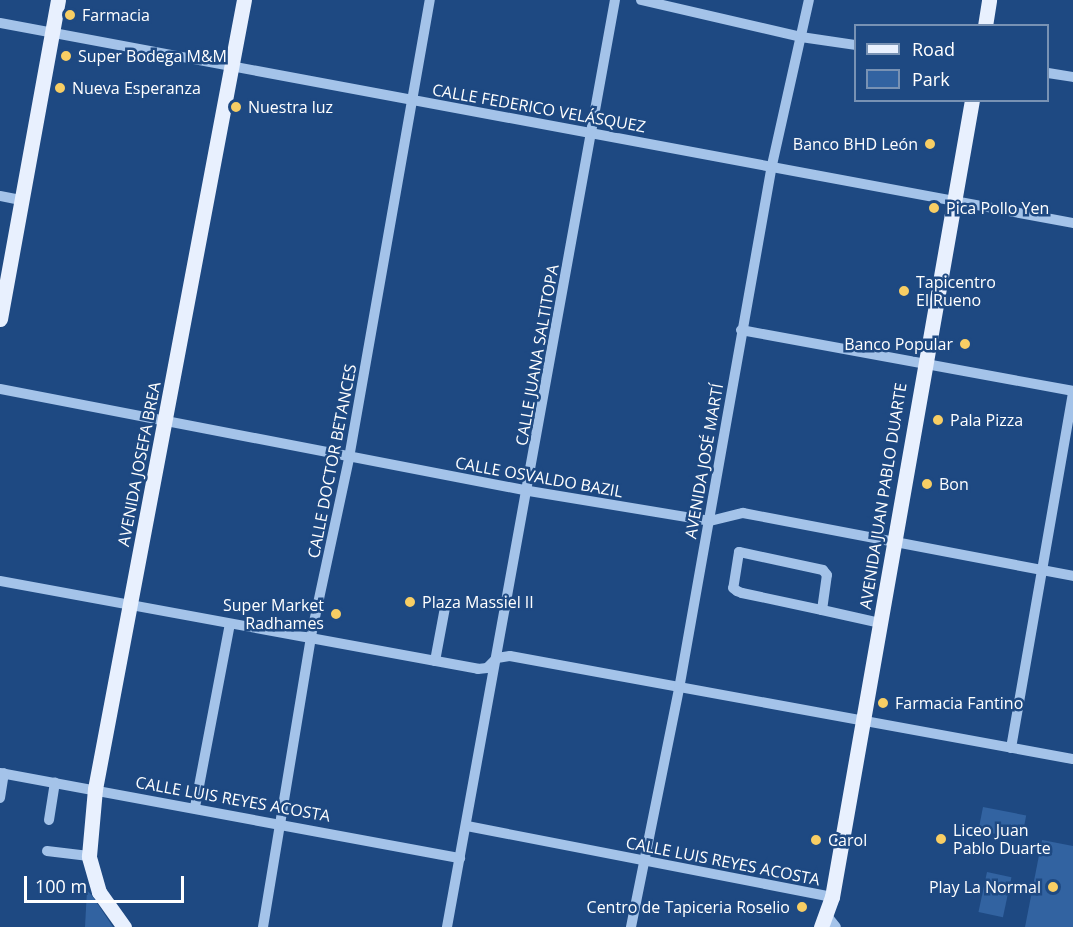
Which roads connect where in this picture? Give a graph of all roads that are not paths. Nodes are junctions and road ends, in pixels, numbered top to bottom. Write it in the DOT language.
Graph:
graph roads {
  1 [pos="58,0"];
  2 [pos="243,0"];
  3 [pos="430,0"];
  4 [pos="615,0"];
  5 [pos="641,0"];
  6 [pos="809,0"];
  7 [pos="989,0"];
  8 [pos="0,23"];
  9 [pos="985,24"];
  10 [pos="51,33"];
  11 [pos="801,37"];
  12 [pos="854,45"];
  13 [pos="231,66"];
  14 [pos="1049,73"];
  15 [pos="1073,77"];
  16 [pos="413,100"];
  17 [pos="972,102"];
  18 [pos="591,132"];
  19 [pos="771,165"];
  20 [pos="0,196"];
  21 [pos="21,200"];
  22 [pos="955,202"];
  23 [pos="1073,223"];
  24 [pos="0,319"];
  25 [pos="741,330"];
  26 [pos="923,362"];
  27 [pos="0,389"];
  28 [pos="1073,392"];
  29 [pos="166,418"];
  30 [pos="349,458"];
  31 [pos="529,491"];
  32 [pos="710,521"];
  33 [pos="895,541"];
  34 [pos="1044,571"];
  35 [pos="1073,576"];
  36 [pos="0,581"];
  37 [pos="446,602"];
  38 [pos="130,605"];
  39 [pos="822,610"];
  40 [pos="880,623"];
  41 [pos="231,624"];
  42 [pos="311,636"];
  43 [pos="435,661"];
  44 [pos="493,662"];
  45 [pos="679,689"];
  46 [pos="862,722"];
  47 [pos="1011,748"];
  48 [pos="1073,759"];
  49 [pos="2,773"];
  50 [pos="55,782"];
  51 [pos="95,789"];
  52 [pos="0,798"];
  53 [pos="195,807"];
  54 [pos="49,820"];
  55 [pos="281,822"];
  56 [pos="467,826"];
  57 [pos="47,852"];
  58 [pos="89,856"];
  59 [pos="460,858"];
  60 [pos="645,862"];
  61 [pos="832,897"];
  62 [pos="828,924"];
  63 [pos="124,927"];
  64 [pos="262,927"];
  65 [pos="447,927"];
  66 [pos="630,927"];
  1 -- 10 [label="main road"];
  2 -- 13 [label="main road, AVENIDA JOSEFA BREA"];
  3 -- 16 [label="street, CALLE DOCTOR BETANCES"];
  4 -- 18 [label="street, CALLE JUANA SALTITOPA"];
  5 -- 11 [label="street"];
  6 -- 11 [label="street, AVENIDA JOSÉ MARTÍ"];
  7 -- 9 [label="main road"];
  8 -- 10 [label="street, CALLE FEDERICO VELÁSQUEZ"];
  10 -- 13 [label="street, CALLE FEDERICO VELÁSQUEZ"];
  10 -- 21 [label="main road"];
  11 -- 12 [label="street"];
  11 -- 19 [label="street, AVENIDA JOSÉ MARTÍ"];
  13 -- 16 [label="street, CALLE FEDERICO VELÁSQUEZ"];
  13 -- 29 [label="main road, AVENIDA JOSEFA BREA"];
  14 -- 15 [label="street"];
  16 -- 18 [label="street, CALLE FEDERICO VELÁSQUEZ"];
  16 -- 30 [label="street, CALLE DOCTOR BETANCES"];
  17 -- 22 [label="main road, AVENIDA JUAN PABLO DUARTE"];
  18 -- 19 [label="street, CALLE FEDERICO VELÁSQUEZ"];
  18 -- 31 [label="street, CALLE JUANA SALTITOPA"];
  19 -- 22 [label="street, CALLE FEDERICO VELÁSQUEZ"];
  19 -- 25 [label="street, AVENIDA JOSÉ MARTÍ"];
  20 -- 21 [label="street"];
  21 -- 24 [label="main road"];
  22 -- 23 [label="street, CALLE FEDERICO VELÁSQUEZ"];
  22 -- 26 [label="main road, AVENIDA JUAN PABLO DUARTE"];
  25 -- 26 [label="street"];
  25 -- 32 [label="street, AVENIDA JOSÉ MARTÍ"];
  26 -- 28 [label="street"];
  26 -- 33 [label="main road, AVENIDA JUAN PABLO DUARTE"];
  27 -- 29 [label="street, CALLE OSVALDO BAZIL"];
  28 -- 34 [label="street"];
  29 -- 30 [label="street, CALLE OSVALDO BAZIL"];
  29 -- 38 [label="main road, AVENIDA JOSEFA BREA"];
  30 -- 31 [label="street, CALLE OSVALDO BAZIL"];
  30 -- 42 [label="street, CALLE DOCTOR BETANCES"];
  31 -- 32 [label="street, CALLE OSVALDO BAZIL"];
  31 -- 44 [label="street, CALLE JUANA SALTITOPA"];
  32 -- 33 [label="street, CALLE OSVALDO BAZIL"];
  32 -- 45 [label="street, AVENIDA JOSÉ MARTÍ"];
  33 -- 34 [label="street, CALLE OSVALDO BAZIL"];
  33 -- 40 [label="main road, AVENIDA JUAN PABLO DUARTE"];
  34 -- 35 [label="street, CALLE OSVALDO BAZIL"];
  34 -- 47 [label="street"];
  36 -- 38 [label="street"];
  37 -- 43 [label="street"];
  38 -- 41 [label="street"];
  38 -- 51 [label="main road, AVENIDA JOSEFA BREA"];
  39 -- 39 [label="street"];
  39 -- 40 [label="street"];
  40 -- 46 [label="main road, AVENIDA JUAN PABLO DUARTE"];
  41 -- 42 [label="street"];
  41 -- 53 [label="street"];
  42 -- 43 [label="street"];
  42 -- 55 [label="street, CALLE DOCTOR BETANCES"];
  43 -- 44 [label="street"];
  44 -- 45 [label="street"];
  44 -- 56 [label="street, CALLE JUANA SALTITOPA"];
  45 -- 46 [label="street"];
  45 -- 60 [label="street, AVENIDA JOSÉ MARTÍ"];
  46 -- 47 [label="street"];
  46 -- 61 [label="main road, AVENIDA JUAN PABLO DUARTE"];
  47 -- 48 [label="street"];
  49 -- 50 [label="street, CALLE LUIS REYES ACOSTA"];
  49 -- 52 [label="street"];
  50 -- 51 [label="street, CALLE LUIS REYES ACOSTA"];
  50 -- 54 [label="street"];
  51 -- 53 [label="street, CALLE LUIS REYES ACOSTA"];
  51 -- 58 [label="main road, AVENIDA JOSEFA BREA"];
  53 -- 55 [label="street, CALLE LUIS REYES ACOSTA"];
  55 -- 59 [label="street, CALLE LUIS REYES ACOSTA"];
  55 -- 64 [label="street, CALLE DOCTOR BETANCES"];
  56 -- 59 [label="street, CALLE JUANA SALTITOPA"];
  56 -- 60 [label="street, CALLE LUIS REYES ACOSTA"];
  57 -- 58 [label="street"];
  58 -- 63 [label="main road, AVENIDA JOSEFA BREA"];
  59 -- 65 [label="street, CALLE JUANA SALTITOPA"];
  60 -- 61 [label="street, CALLE LUIS REYES ACOSTA"];
  60 -- 66 [label="street, AVENIDA JOSÉ MARTÍ"];
  61 -- 62 [label="main road, AVENIDA JUAN PABLO DUARTE"];
}
